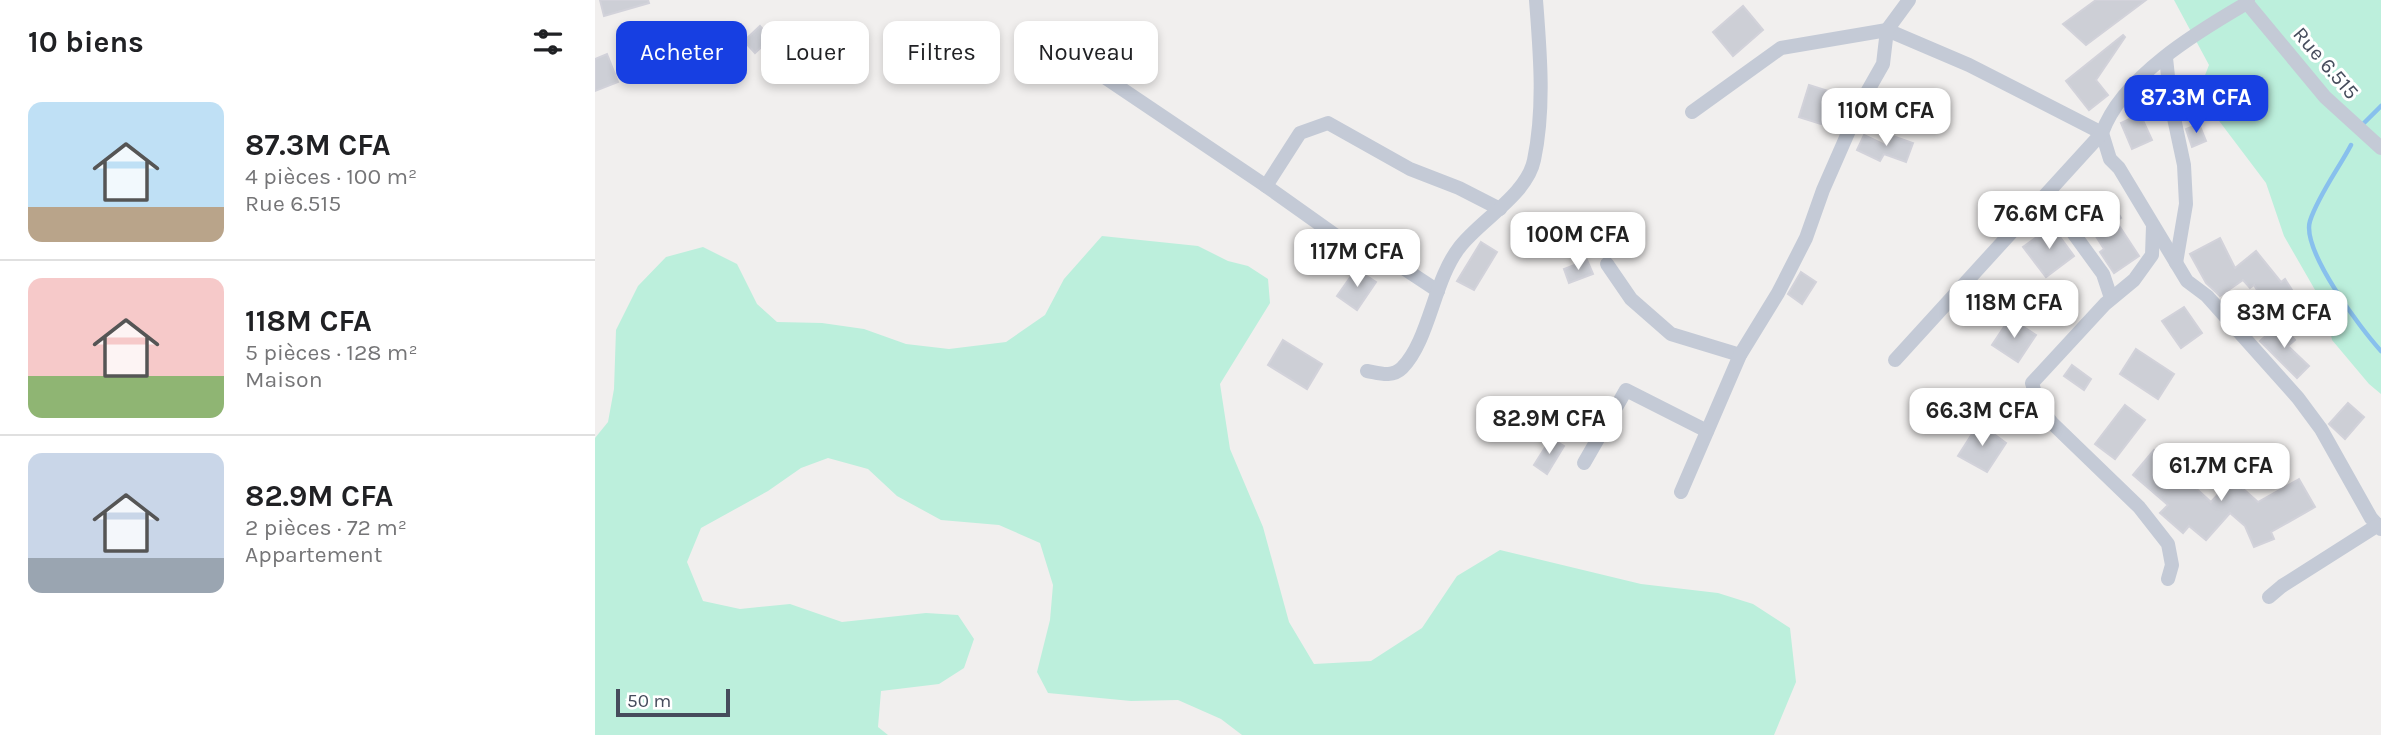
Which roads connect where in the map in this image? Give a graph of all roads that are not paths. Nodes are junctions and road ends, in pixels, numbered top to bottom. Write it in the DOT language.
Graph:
graph roads {
  1 [pos="1536,0"];
  2 [pos="1909,0"];
  3 [pos="2248,1"];
  4 [pos="1887,30"];
  5 [pos="2166,58"];
  6 [pos="1115,84"];
  7 [pos="1692,112"];
  8 [pos="2102,133"];
  9 [pos="2381,148"];
  10 [pos="1266,186"];
  11 [pos="1500,209"];
  12 [pos="2058,212"];
  13 [pos="2153,226"];
  14 [pos="2176,263"];
  15 [pos="1608,264"];
  16 [pos="1438,291"];
  17 [pos="2111,298"];
  18 [pos="1739,355"];
  19 [pos="1895,360"];
  20 [pos="1367,371"];
  21 [pos="1707,432"];
  22 [pos="1584,463"];
  23 [pos="1681,492"];
  24 [pos="2380,527"];
  25 [pos="2168,579"];
  26 [pos="2269,597"];
  1 -- 11 [label="street"];
  2 -- 4 [label="street"];
  3 -- 5 [label="street"];
  3 -- 9 [label="street, Rue 6.515"];
  4 -- 7 [label="street"];
  4 -- 8 [label="street"];
  4 -- 18 [label="street"];
  5 -- 8 [label="street"];
  5 -- 14 [label="street"];
  6 -- 10 [label="street"];
  8 -- 13 [label="street"];
  8 -- 19 [label="street"];
  10 -- 11 [label="street"];
  10 -- 16 [label="street"];
  11 -- 16 [label="street"];
  12 -- 17 [label="street"];
  13 -- 14 [label="street"];
  13 -- 17 [label="street"];
  14 -- 24 [label="street"];
  15 -- 18 [label="street"];
  16 -- 20 [label="street"];
  17 -- 25 [label="street"];
  18 -- 21 [label="street"];
  21 -- 22 [label="street"];
  21 -- 23 [label="street"];
  24 -- 26 [label="street"];
}
